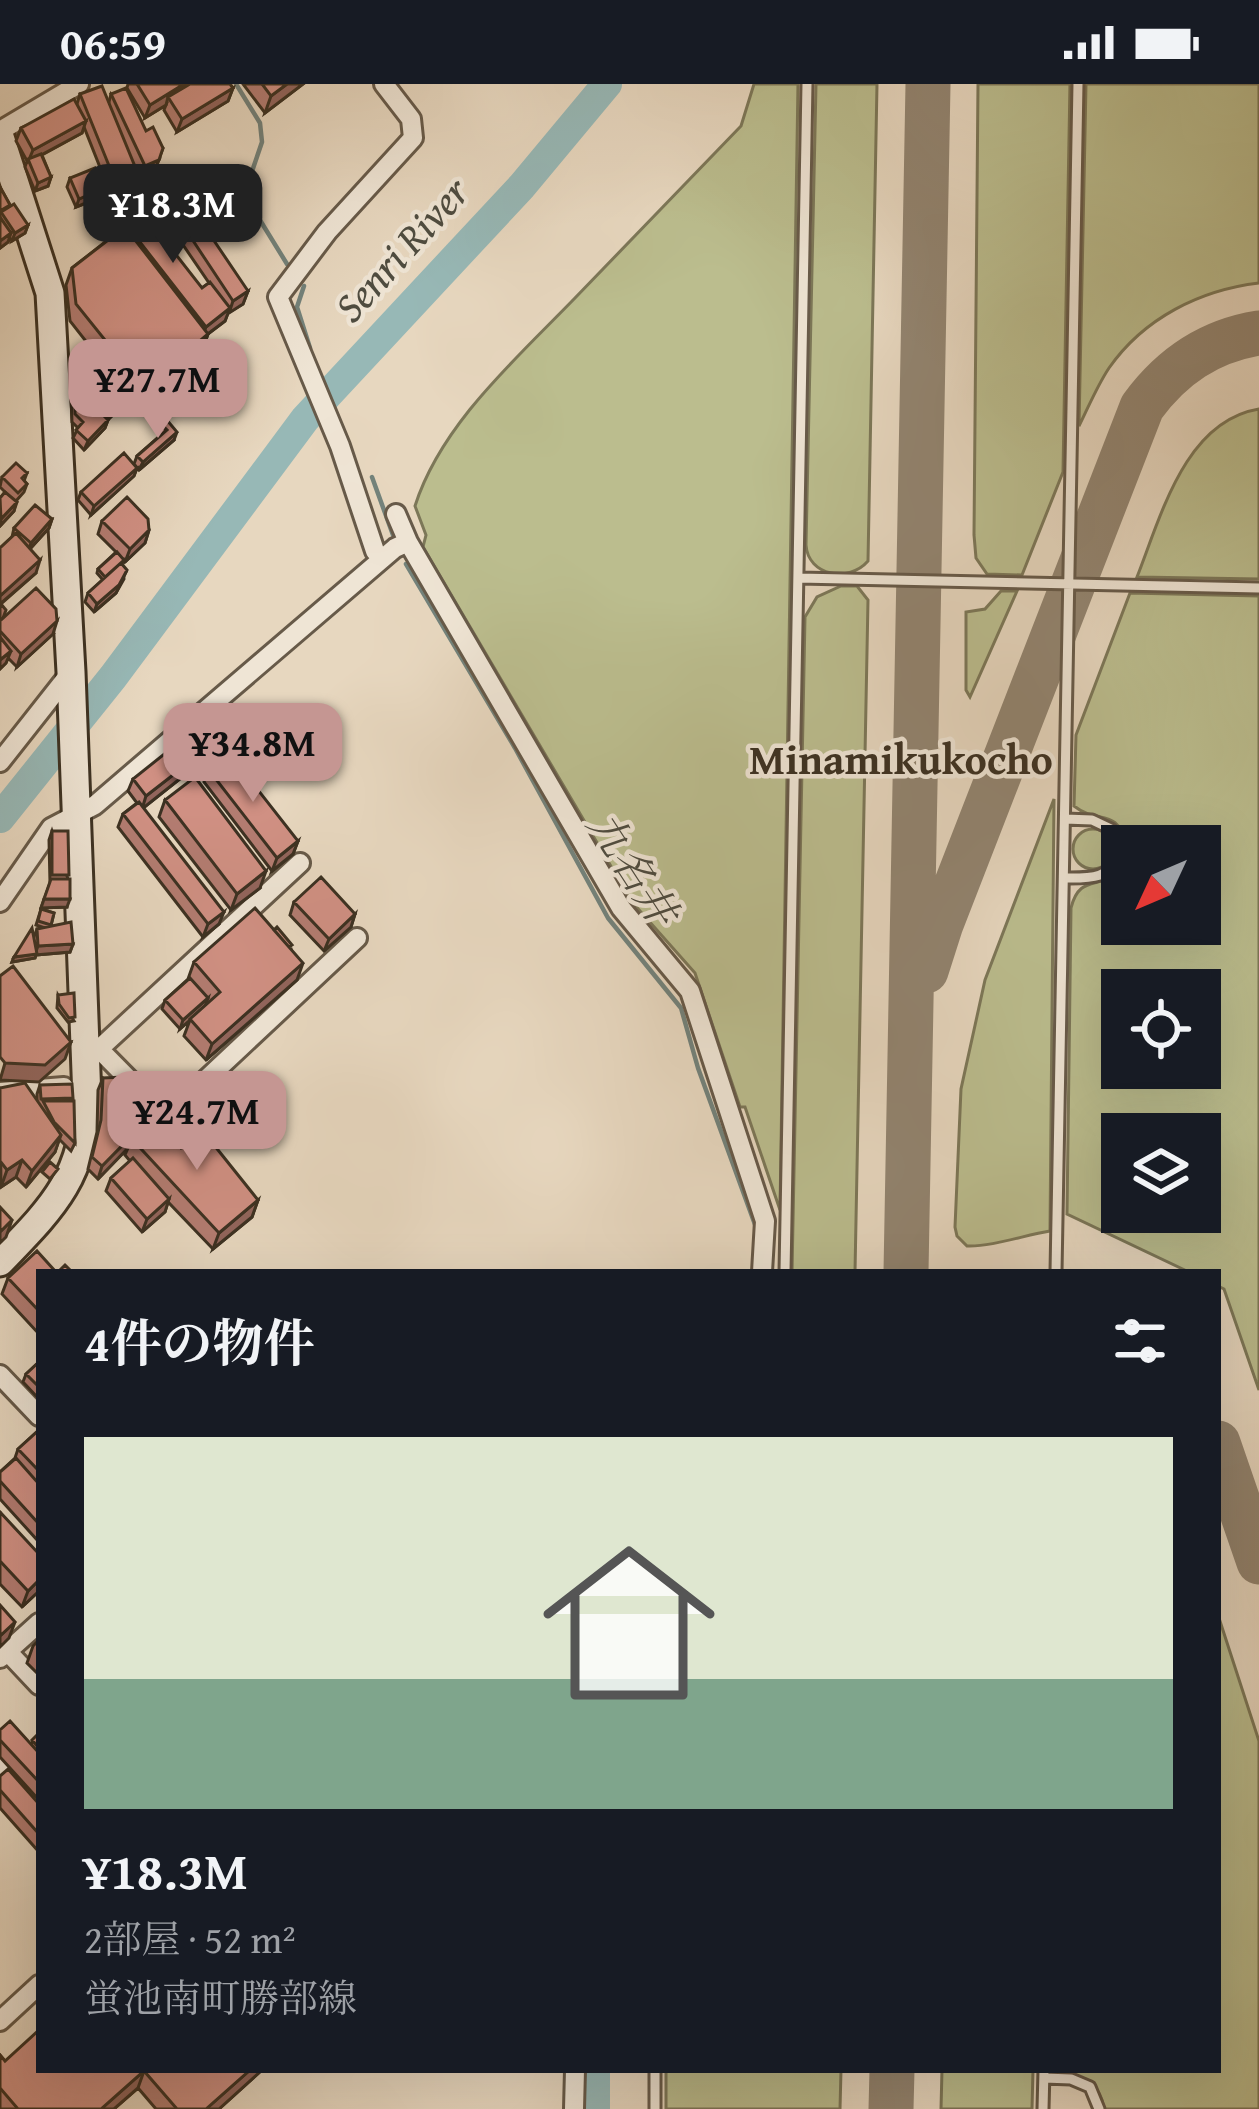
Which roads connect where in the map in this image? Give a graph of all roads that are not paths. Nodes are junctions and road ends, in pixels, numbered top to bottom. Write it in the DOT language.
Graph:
graph roads {
  1 [pos="79,84"];
  2 [pos="384,84"];
  3 [pos="807,84"];
  4 [pos="1078,84"];
  5 [pos="0,134"];
  6 [pos="396,514"];
  7 [pos="408,542"];
  8 [pos="382,559"];
  9 [pos="799,578"];
  10 [pos="1259,588"];
  11 [pos="72,679"];
  12 [pos="1,755"];
  13 [pos="76,801"];
  14 [pos="1065,819"];
  15 [pos="300,863"];
  16 [pos="1064,878"];
  17 [pos="0,902"];
  18 [pos="358,938"];
  19 [pos="92,1049"];
  20 [pos="87,1087"];
  21 [pos="0,1092"];
  22 [pos="0,1262"];
  23 [pos="762,1269"];
  24 [pos="784,1269"];
  25 [pos="1056,1269"];
  26 [pos="0,1375"];
  27 [pos="36,1413"];
  28 [pos="36,1626"];
  29 [pos="4,1654"];
  30 [pos="36,1682"];
  31 [pos="0,1765"];
  32 [pos="36,1805"];
  33 [pos="36,1988"];
  34 [pos="0,2021"];
  35 [pos="575,2073"];
  36 [pos="655,2073"];
  37 [pos="1044,2074"];
  38 [pos="574,2109"];
  39 [pos="655,2109"];
  40 [pos="1043,2109"];
  41 [pos="1099,2109"];
  1 -- 5 [label="street"];
  2 -- 8 [label="street"];
  3 -- 9 [label="lane"];
  4 -- 14 [label="lane"];
  5 -- 11 [label="street"];
  6 -- 7 [label="street"];
  7 -- 8 [label="street"];
  7 -- 23 [label="street"];
  8 -- 13 [label="street"];
  9 -- 10 [label="lane"];
  9 -- 24 [label="lane"];
  11 -- 12 [label="street"];
  11 -- 13 [label="street"];
  13 -- 17 [label="street"];
  13 -- 19 [label="street"];
  14 -- 16 [label="lane"];
  14 -- 16 [label="lane"];
  15 -- 19 [label="street"];
  16 -- 25 [label="lane"];
  18 -- 19 [label="street"];
  19 -- 20 [label="street"];
  20 -- 21 [label="street"];
  20 -- 22 [label="street"];
  26 -- 27 [label="street"];
  28 -- 29 [label="street"];
  29 -- 30 [label="street"];
  31 -- 32 [label="street"];
  33 -- 34 [label="street"];
  35 -- 38 [label="street"];
  36 -- 39 [label="lane"];
  37 -- 40 [label="lane"];
  37 -- 41 [label="lane"];
}
